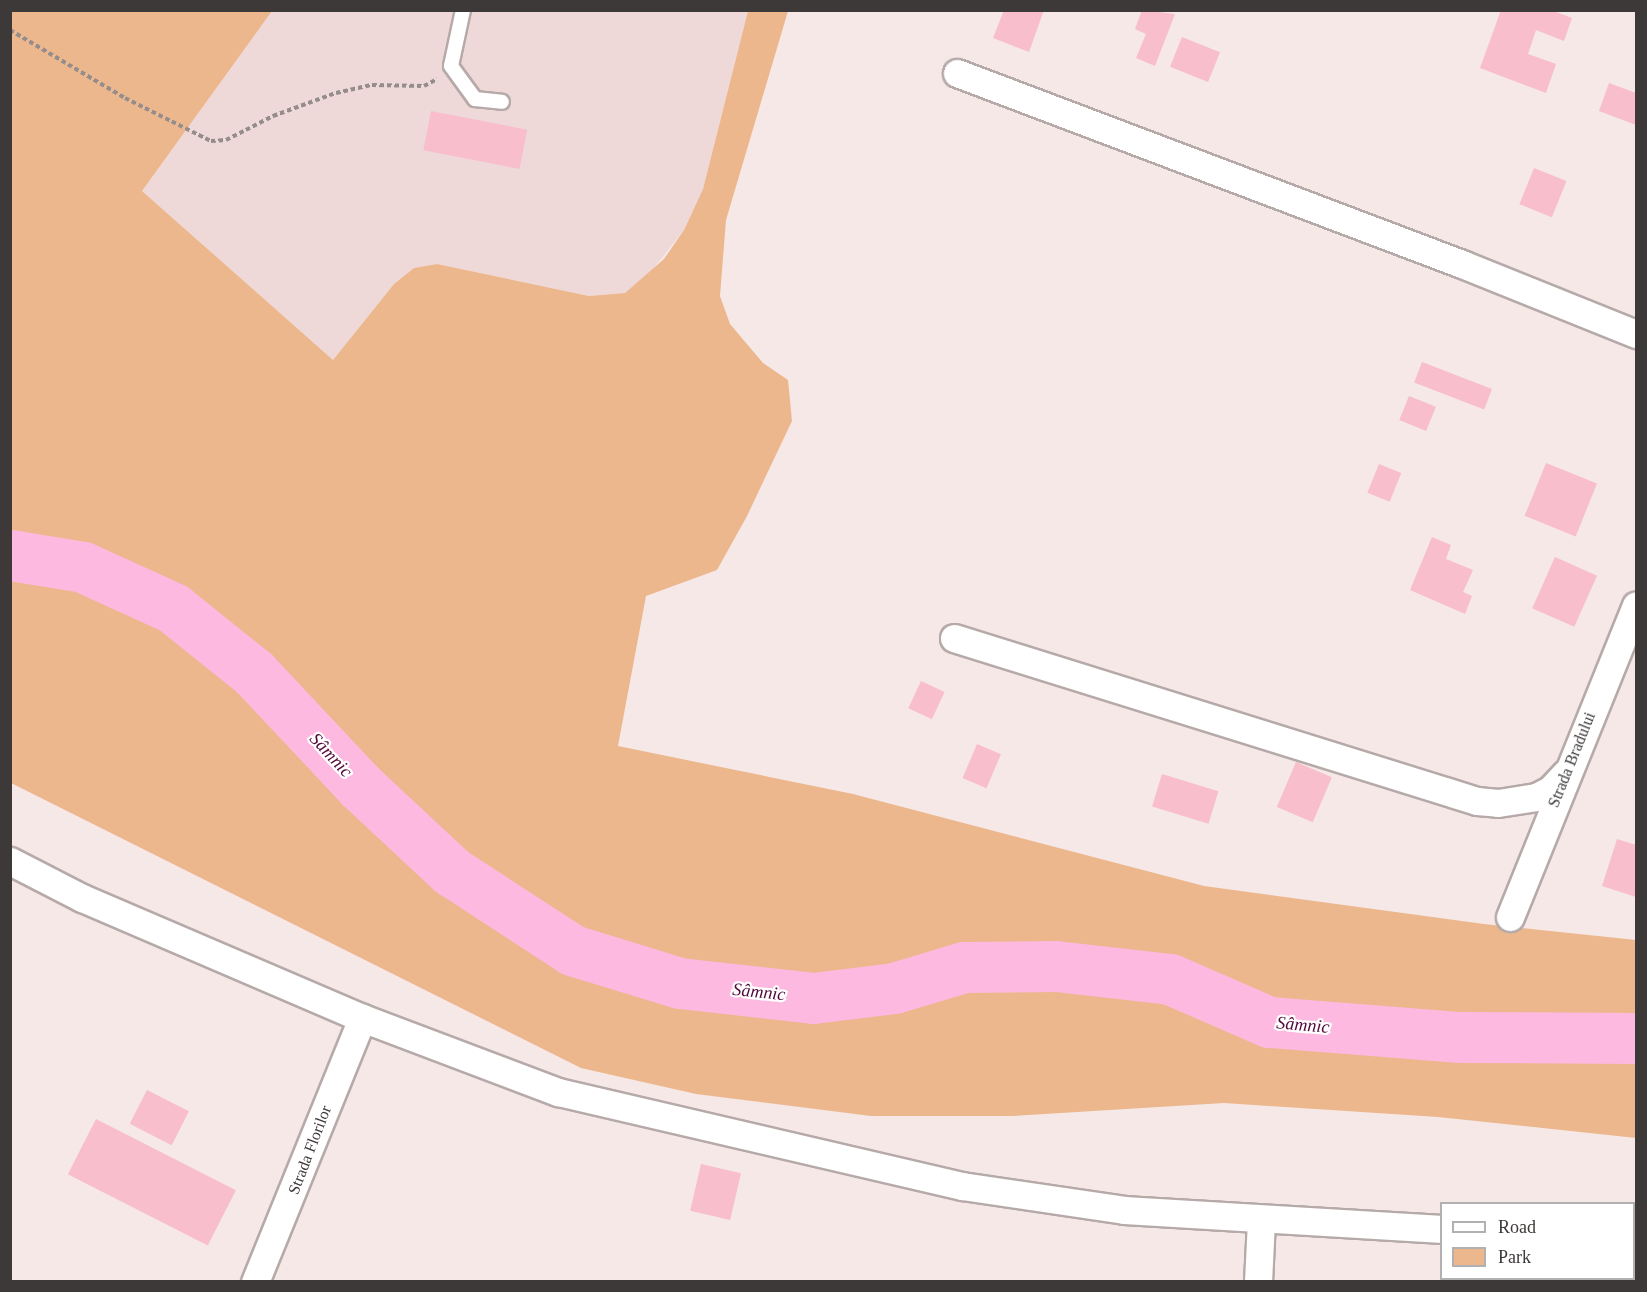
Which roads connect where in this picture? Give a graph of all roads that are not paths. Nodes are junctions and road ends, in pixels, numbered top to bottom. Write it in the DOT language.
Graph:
graph roads {
  1 [pos="463,10"];
  2 [pos="957,73"];
  3 [pos="502,102"];
  4 [pos="1636,334"];
  5 [pos="1636,605"];
  6 [pos="954,638"];
  7 [pos="1566,773"];
  8 [pos="10,861"];
  9 [pos="1510,917"];
  10 [pos="362,1018"];
  11 [pos="1261,1220"];
  12 [pos="1440,1229"];
  13 [pos="255,1281"];
  14 [pos="1258,1281"];
  1 -- 3 [label="lane"];
  2 -- 4 [label="street"];
  5 -- 7 [label="street, Strada Bradului"];
  6 -- 7 [label="street"];
  7 -- 9 [label="street, Strada Bradului"];
  8 -- 10 [label="street"];
  10 -- 11 [label="street"];
  10 -- 13 [label="street, Strada Florilor"];
  11 -- 12 [label="street"];
  11 -- 14 [label="street"];
}
